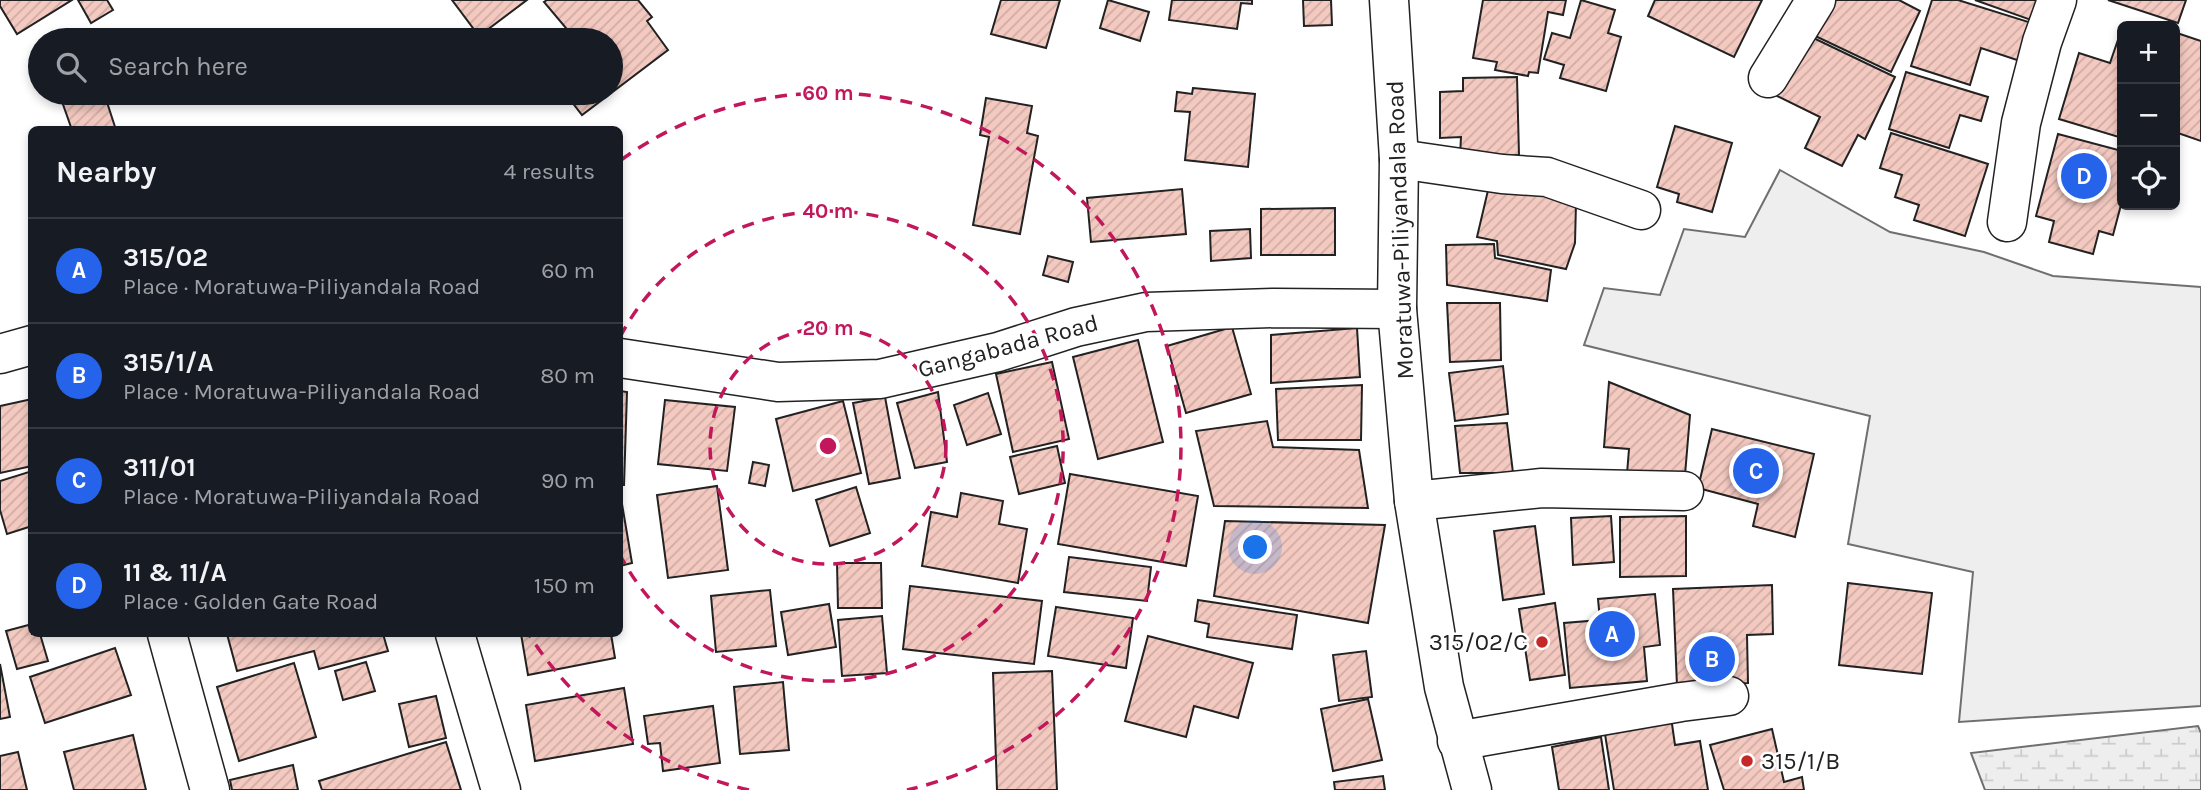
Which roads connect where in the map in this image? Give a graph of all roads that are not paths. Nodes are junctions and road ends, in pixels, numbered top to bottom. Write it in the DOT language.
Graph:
graph roads {
  1 [pos="1389,0"];
  2 [pos="1816,0"];
  3 [pos="2057,0"];
  4 [pos="1768,78"];
  5 [pos="1399,159"];
  6 [pos="1641,210"];
  7 [pos="2007,222"];
  8 [pos="1397,310"];
  9 [pos="28,346"];
  10 [pos="0,354"];
  11 [pos="623,358"];
  12 [pos="1684,491"];
  13 [pos="1415,501"];
  14 [pos="168,637"];
  15 [pos="456,637"];
  16 [pos="1728,696"];
  17 [pos="1457,741"];
  18 [pos="210,790"];
  19 [pos="501,790"];
  20 [pos="1472,790"];
  1 -- 5 [label="street, Moratuwa-Piliyandala Road"];
  2 -- 4 [label="street"];
  3 -- 7 [label="street"];
  5 -- 6 [label="street"];
  5 -- 8 [label="street, Moratuwa-Piliyandala Road"];
  8 -- 11 [label="street, Gangabada Road"];
  8 -- 13 [label="street, Moratuwa-Piliyandala Road"];
  9 -- 10 [label="street"];
  12 -- 13 [label="street"];
  13 -- 17 [label="street, Moratuwa-Piliyandala Road"];
  14 -- 18 [label="street"];
  15 -- 19 [label="street"];
  16 -- 17 [label="street"];
  17 -- 20 [label="street, Moratuwa-Piliyandala Road"];
}
